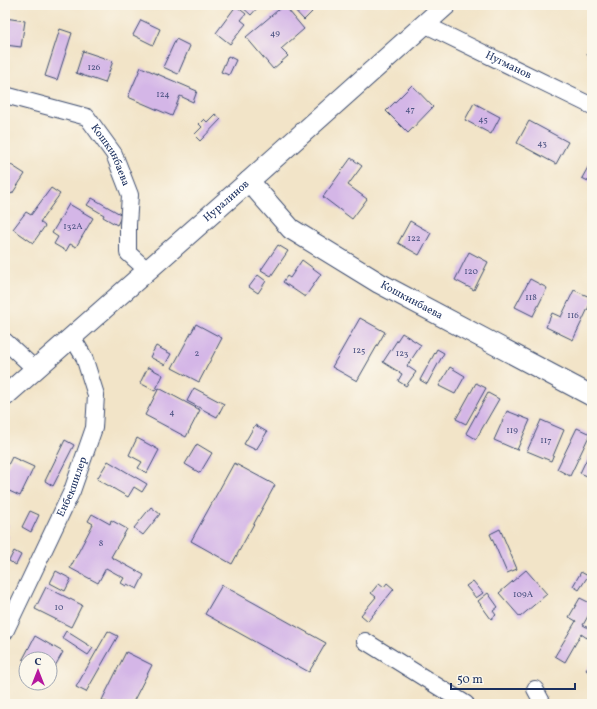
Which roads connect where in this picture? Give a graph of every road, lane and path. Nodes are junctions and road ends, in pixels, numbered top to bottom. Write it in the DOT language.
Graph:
graph roads {
  1 [pos="446,5"];
  2 [pos="424,24"];
  3 [pos="5,95"];
  4 [pos="592,106"];
  5 [pos="248,181"];
  6 [pos="148,270"];
  7 [pos="72,337"];
  8 [pos="5,340"];
  9 [pos="35,369"];
  10 [pos="5,396"];
  11 [pos="592,396"];
  12 [pos="5,632"];
  13 [pos="365,641"];
  14 [pos="534,689"];
  15 [pos="466,704"];
  16 [pos="543,704"];
  1 -- 2 [label="main road, Нуралинов"];
  2 -- 4 [label="street, Нугманов"];
  2 -- 5 [label="main road, Нуралинов"];
  3 -- 6 [label="street, Кошкинбаева"];
  5 -- 6 [label="main road, Нуралинов"];
  5 -- 11 [label="main road, Кошкинбаева"];
  6 -- 7 [label="main road, Нуралинов"];
  7 -- 9 [label="main road, Нуралинов"];
  7 -- 12 [label="street, Енбекшилер"];
  8 -- 9 [label="street"];
  9 -- 10 [label="main road, Нуралинов"];
  13 -- 15 [label="street"];
  14 -- 16 [label="street"];
}
